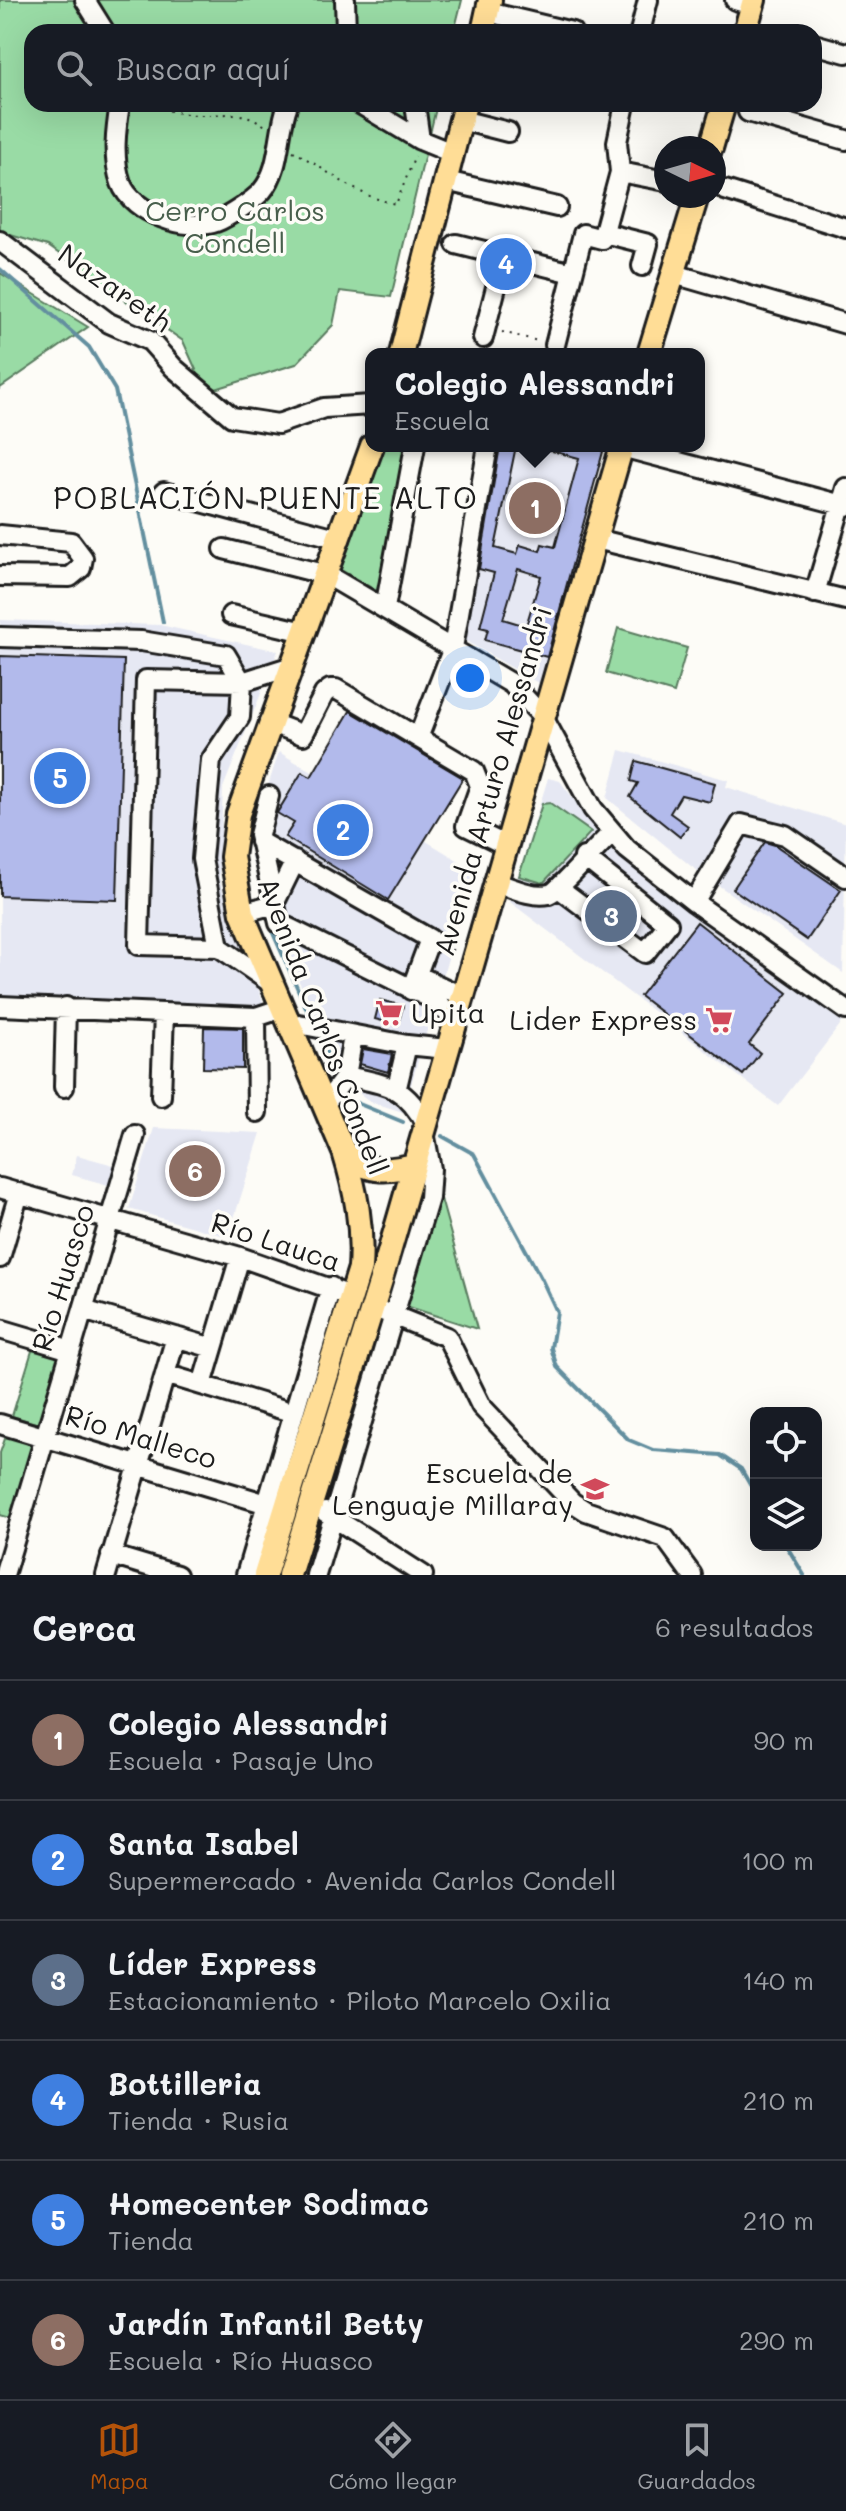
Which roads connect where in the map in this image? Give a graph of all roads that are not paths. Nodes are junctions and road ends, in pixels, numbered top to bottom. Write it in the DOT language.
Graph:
graph roads {
  1 [pos="85,0"];
  2 [pos="345,0"];
  3 [pos="648,0"];
  4 [pos="744,1"];
  5 [pos="487,15"];
  6 [pos="100,24"];
  7 [pos="346,24"];
  8 [pos="532,24"];
  9 [pos="642,24"];
  10 [pos="745,24"];
  11 [pos="822,46"];
  12 [pos="846,53"];
  13 [pos="119,112"];
  14 [pos="286,112"];
  15 [pos="373,112"];
  16 [pos="416,112"];
  17 [pos="463,112"];
  18 [pos="623,112"];
  19 [pos="722,112"];
  20 [pos="748,112"];
  21 [pos="508,132"];
  22 [pos="715,136"];
  23 [pos="420,140"];
  24 [pos="846,140"];
  25 [pos="452,153"];
  26 [pos="620,172"];
  27 [pos="654,179"];
  28 [pos="446,181"];
  29 [pos="726,190"];
  30 [pos="557,207"];
  31 [pos="693,208"];
  32 [pos="846,228"];
  33 [pos="604,233"];
  34 [pos="0,241"];
  35 [pos="456,244"];
  36 [pos="504,256"];
  37 [pos="642,266"];
  38 [pos="573,273"];
  39 [pos="674,274"];
  40 [pos="846,324"];
  41 [pos="484,333"];
  42 [pos="555,345"];
  43 [pos="403,348"];
  44 [pos="651,348"];
  45 [pos="365,405"];
  46 [pos="370,452"];
  47 [pos="414,452"];
  48 [pos="487,452"];
  49 [pos="627,452"];
  50 [pos="645,452"];
  51 [pos="164,492"];
  52 [pos="844,500"];
  53 [pos="0,535"];
  54 [pos="340,539"];
  55 [pos="596,539"];
  56 [pos="224,549"];
  57 [pos="327,575"];
  58 [pos="0,576"];
  59 [pos="815,593"];
  60 [pos="846,600"];
  61 [pos="385,608"];
  62 [pos="231,615"];
  63 [pos="305,632"];
  64 [pos="0,637"];
  65 [pos="453,648"];
  66 [pos="292,666"];
  67 [pos="242,682"];
  68 [pos="543,717"];
  69 [pos="269,722"];
  70 [pos="418,738"];
  71 [pos="269,796"];
  72 [pos="612,833"];
  73 [pos="260,842"];
  74 [pos="505,845"];
  75 [pos="584,857"];
  76 [pos="295,861"];
  77 [pos="846,877"];
  78 [pos="494,882"];
  79 [pos="560,889"];
  80 [pos="694,902"];
  81 [pos="276,914"];
  82 [pos="246,924"];
  83 [pos="219,947"];
  84 [pos="271,983"];
  85 [pos="414,983"];
  86 [pos="461,996"];
  87 [pos="0,1006"];
  88 [pos="66,1007"];
  89 [pos="846,1010"];
  90 [pos="164,1013"];
  91 [pos="285,1015"];
  92 [pos="256,1017"];
  93 [pos="455,1021"];
  94 [pos="353,1036"];
  95 [pos="407,1045"];
  96 [pos="447,1049"];
  97 [pos="346,1076"];
  98 [pos="64,1087"];
  99 [pos="397,1087"];
  100 [pos="161,1096"];
  101 [pos="325,1104"];
  102 [pos="257,1112"];
  103 [pos="425,1129"];
  104 [pos="135,1135"];
  105 [pos="344,1152"];
  106 [pos="414,1165"];
  107 [pos="0,1188"];
  108 [pos="19,1193"];
  109 [pos="109,1221"];
  110 [pos="240,1257"];
  111 [pos="0,1258"];
  112 [pos="360,1268"];
  113 [pos="341,1292"];
  114 [pos="83,1310"];
  115 [pos="383,1311"];
  116 [pos="0,1329"];
  117 [pos="176,1337"];
  118 [pos="213,1348"];
  119 [pos="71,1350"];
  120 [pos="165,1374"];
  121 [pos="202,1385"];
  122 [pos="294,1413"];
  123 [pos="0,1424"];
  124 [pos="0,1434"];
  125 [pos="44,1442"];
  126 [pos="137,1470"];
  127 [pos="309,1506"];
  128 [pos="266,1508"];
  129 [pos="334,1515"];
  130 [pos="8,1531"];
  131 [pos="111,1555"];
  132 [pos="151,1571"];
  133 [pos="11,1573"];
  134 [pos="106,1575"];
  135 [pos="177,1575"];
  136 [pos="246,1575"];
  137 [pos="265,1575"];
  138 [pos="289,1575"];
  139 [pos="316,1575"];
  140 [pos="423,1575"];
  141 [pos="692,1575"];
  1 -- 6 [label="street"];
  2 -- 7 [label="street"];
  3 -- 9 [label="street"];
  4 -- 10 [label="main road"];
  5 -- 8 [label="street"];
  11 -- 12 [label="street"];
  13 -- 14 [label="street"];
  15 -- 23 [label="street"];
  16 -- 23 [label="street"];
  17 -- 21 [label="street"];
  17 -- 25 [label="main road"];
  18 -- 26 [label="street"];
  19 -- 22 [label="main road"];
  20 -- 24 [label="street"];
  23 -- 25 [label="street"];
  25 -- 28 [label="main road"];
  26 -- 27 [label="street"];
  26 -- 33 [label="street"];
  28 -- 30 [label="street"];
  28 -- 43 [label="main road"];
  29 -- 32 [label="street"];
  31 -- 39 [label="main road"];
  33 -- 37 [label="street"];
  33 -- 38 [label="street"];
  34 -- 45 [label="street, Nazareth"];
  35 -- 36 [label="street"];
  36 -- 38 [label="street"];
  36 -- 41 [label="street"];
  38 -- 42 [label="street"];
  39 -- 40 [label="street"];
  39 -- 44 [label="main road"];
  46 -- 54 [label="main road, Avenida Carlos Condell"];
  47 -- 61 [label="street"];
  48 -- 65 [label="street"];
  49 -- 55 [label="main road, Avenida Arturo Alessandri"];
  50 -- 52 [label="street"];
  51 -- 54 [label="street"];
  52 -- 59 [label="street"];
  53 -- 58 [label="street"];
  54 -- 57 [label="main road, Avenida Carlos Condell"];
  55 -- 59 [label="street"];
  55 -- 68 [label="main road, Avenida Arturo Alessandri"];
  56 -- 57 [label="street"];
  57 -- 61 [label="street"];
  57 -- 63 [label="main road, Avenida Carlos Condell"];
  59 -- 60 [label="street"];
  61 -- 65 [label="street"];
  62 -- 63 [label="street"];
  63 -- 66 [label="main road, Avenida Carlos Condell"];
  64 -- 67 [label="street"];
  65 -- 68 [label="street"];
  65 -- 70 [label="street"];
  66 -- 67 [label="street"];
  66 -- 69 [label="main road, Avenida Carlos Condell"];
  67 -- 83 [label="street"];
  67 -- 83 [label="street"];
  68 -- 72 [label="street"];
  68 -- 74 [label="main road, Avenida Arturo Alessandri"];
  69 -- 70 [label="street"];
  69 -- 82 [label="main road, Avenida Carlos Condell"];
  70 -- 74 [label="street"];
  71 -- 73 [label="street"];
  72 -- 75 [label="street"];
  72 -- 80 [label="street"];
  73 -- 76 [label="street"];
  73 -- 81 [label="street"];
  74 -- 78 [label="main road, Avenida Arturo Alessandri"];
  75 -- 79 [label="street"];
  75 -- 79 [label="street"];
  76 -- 81 [label="street"];
  76 -- 85 [label="street"];
  77 -- 80 [label="street"];
  78 -- 79 [label="street"];
  78 -- 86 [label="main road, Avenida Arturo Alessandri"];
  80 -- 89 [label="street"];
  81 -- 82 [label="street"];
  81 -- 85 [label="street"];
  82 -- 84 [label="main road, Avenida Carlos Condell"];
  83 -- 84 [label="street"];
  84 -- 91 [label="main road, Avenida Carlos Condell"];
  85 -- 86 [label="street"];
  85 -- 93 [label="street"];
  86 -- 93 [label="main road, Avenida Arturo Alessandri"];
  87 -- 88 [label="street"];
  88 -- 90 [label="street"];
  88 -- 98 [label="street"];
  90 -- 92 [label="street"];
  90 -- 100 [label="street"];
  91 -- 92 [label="street"];
  91 -- 94 [label="street"];
  91 -- 101 [label="main road, Avenida Carlos Condell"];
  92 -- 102 [label="street"];
  93 -- 96 [label="main road, Avenida Arturo Alessandri"];
  94 -- 95 [label="street"];
  94 -- 97 [label="street"];
  95 -- 96 [label="street"];
  95 -- 99 [label="street"];
  96 -- 103 [label="main road, Avenida Arturo Alessandri"];
  97 -- 99 [label="street"];
  97 -- 101 [label="street"];
  99 -- 103 [label="street"];
  101 -- 105 [label="main road, Avenida Carlos Condell"];
  103 -- 106 [label="main road, Avenida Arturo Alessandri"];
  103 -- 115 [label="street, Avenida Arturo Alessandri"];
  104 -- 109 [label="street, Río Huasco"];
  105 -- 106 [label="main road"];
  105 -- 112 [label="main road, Avenida Carlos Condell"];
  106 -- 115 [label="main road, Avenida Arturo Alessandri"];
  107 -- 108 [label="street, Río Lauca"];
  108 -- 109 [label="street, Río Lauca"];
  108 -- 111 [label="street"];
  109 -- 110 [label="street, Río Lauca"];
  109 -- 114 [label="street, Río Huasco"];
  110 -- 113 [label="street, Río Lauca"];
  110 -- 118 [label="street"];
  112 -- 113 [label="main road"];
  112 -- 115 [label="main road"];
  113 -- 122 [label="street"];
  113 -- 137 [label="main road"];
  114 -- 117 [label="street"];
  114 -- 119 [label="street, Río Huasco"];
  115 -- 127 [label="main road, Avenida Arturo Alessandri"];
  115 -- 129 [label="street, Avenida Arturo Alessandri"];
  115 -- 141 [label="street"];
  116 -- 119 [label="street"];
  117 -- 118 [label="street"];
  117 -- 120 [label="street"];
  118 -- 121 [label="street"];
  119 -- 125 [label="street, Río Huasco"];
  120 -- 121 [label="street"];
  120 -- 126 [label="street"];
  121 -- 122 [label="street"];
  122 -- 128 [label="street"];
  123 -- 125 [label="street, Río Malleco"];
  124 -- 125 [label="street, Río Malleco"];
  125 -- 126 [label="street, Río Malleco"];
  125 -- 130 [label="street, Río Huasco"];
  126 -- 128 [label="street, Río Malleco"];
  126 -- 131 [label="street"];
  127 -- 129 [label="street"];
  127 -- 138 [label="main road, Avenida Arturo Alessandri"];
  128 -- 136 [label="street"];
  129 -- 139 [label="street, Avenida Arturo Alessandri"];
  129 -- 140 [label="street"];
  130 -- 133 [label="street, Río Huasco"];
  131 -- 132 [label="street"];
  131 -- 134 [label="street"];
  132 -- 135 [label="street"];
}
